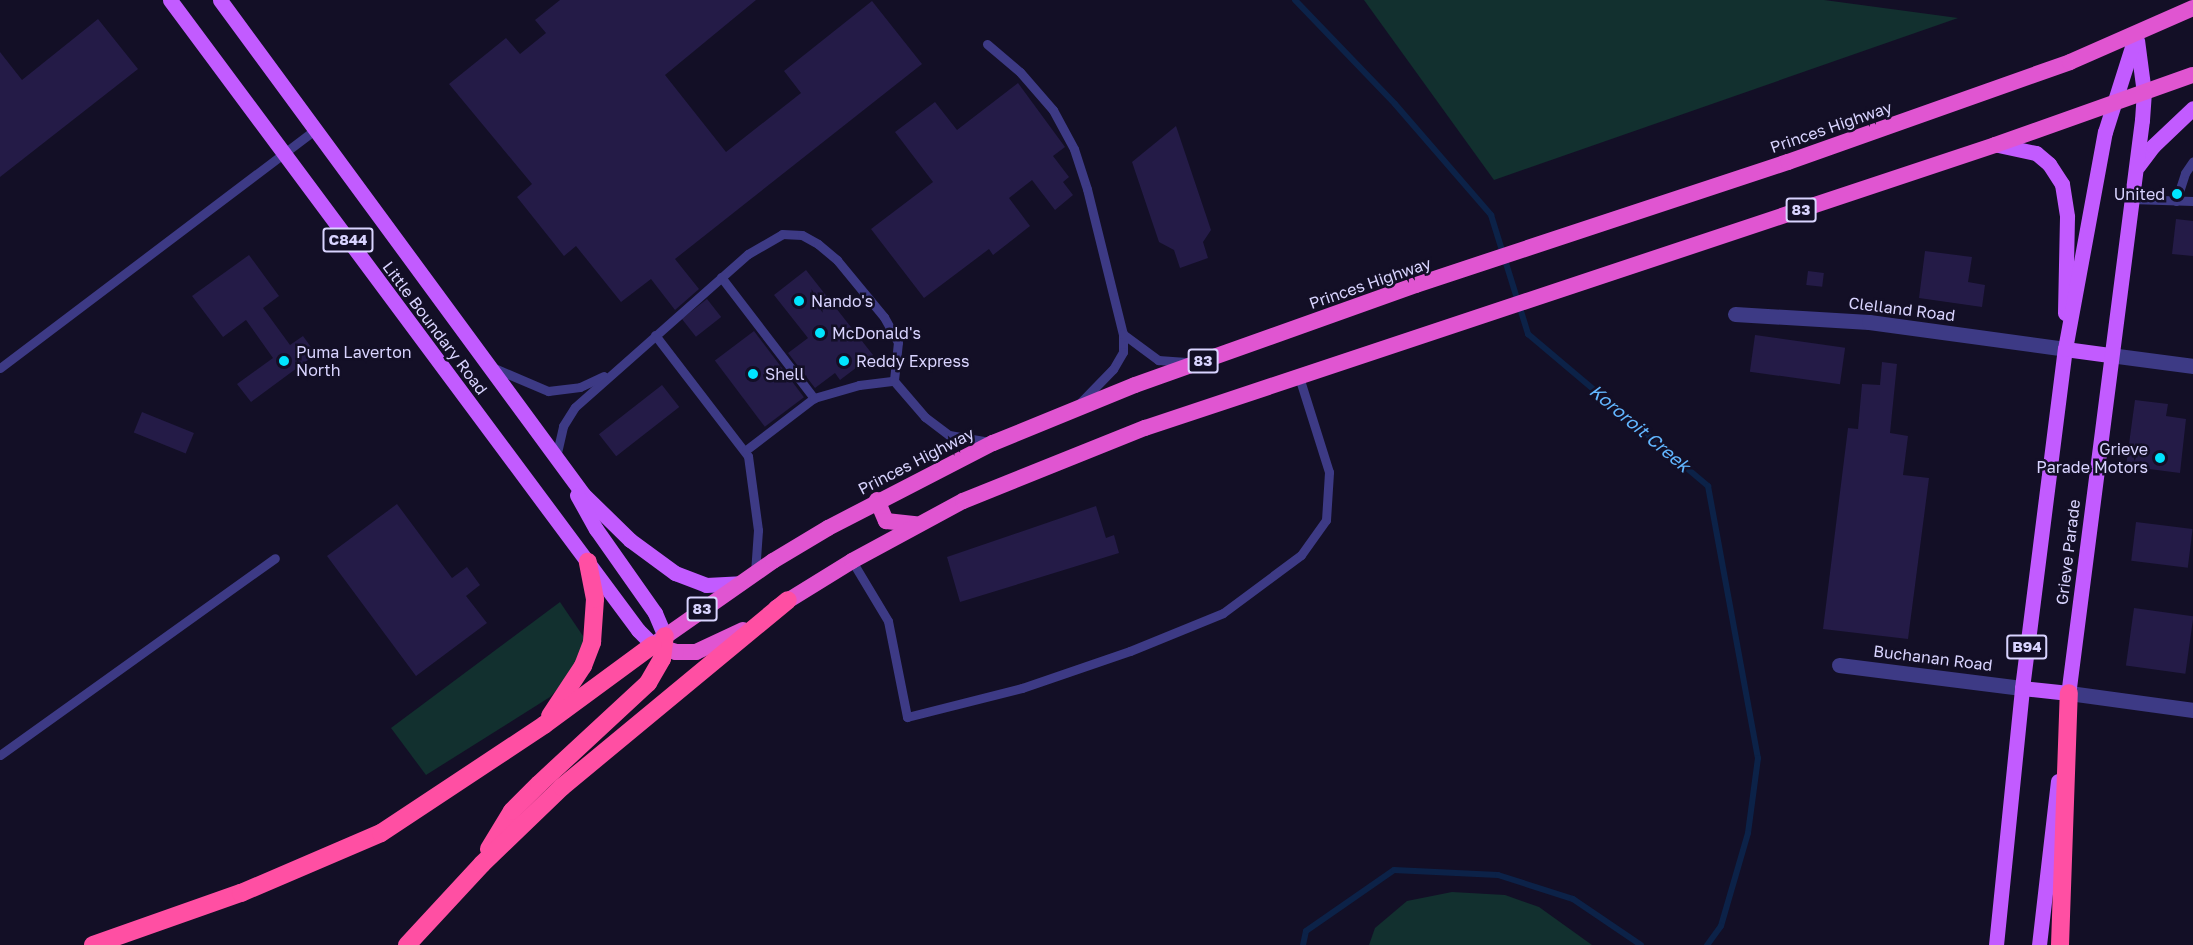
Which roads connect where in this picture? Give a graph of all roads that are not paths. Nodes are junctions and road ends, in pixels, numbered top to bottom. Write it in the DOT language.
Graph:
graph roads {
  1 [pos="170,0"];
  2 [pos="220,0"];
  3 [pos="2193,8"];
  4 [pos="2136,34"];
  5 [pos="987,44"];
  6 [pos="2193,75"];
  7 [pos="2144,93"];
  8 [pos="2114,103"];
  9 [pos="2193,108"];
  10 [pos="316,129"];
  11 [pos="1995,145"];
  12 [pos="283,153"];
  13 [pos="2193,161"];
  14 [pos="2135,171"];
  15 [pos="2131,199"];
  16 [pos="2176,201"];
  17 [pos="2193,201"];
  18 [pos="721,277"];
  19 [pos="1735,314"];
  20 [pos="655,334"];
  21 [pos="1123,334"];
  22 [pos="2065,349"];
  23 [pos="2110,355"];
  24 [pos="1201,362"];
  25 [pos="486,364"];
  26 [pos="2193,366"];
  27 [pos="0,368"];
  28 [pos="611,374"];
  29 [pos="1299,377"];
  30 [pos="894,381"];
  31 [pos="814,398"];
  32 [pos="1071,411"];
  33 [pos="993,443"];
  34 [pos="746,450"];
  35 [pos="556,460"];
  36 [pos="570,479"];
  37 [pos="877,500"];
  38 [pos="917,524"];
  39 [pos="275,558"];
  40 [pos="852,561"];
  41 [pos="588,562"];
  42 [pos="755,573"];
  43 [pos="740,583"];
  44 [pos="788,600"];
  45 [pos="661,644"];
  46 [pos="1839,665"];
  47 [pos="2022,688"];
  48 [pos="2068,693"];
  49 [pos="2193,710"];
  50 [pos="544,725"];
  51 [pos="0,755"];
  52 [pos="482,864"];
  53 [pos="93,945"];
  54 [pos="407,945"];
  55 [pos="1996,945"];
  56 [pos="2039,945"];
  57 [pos="2060,945"];
  1 -- 12 [label="main road, Little Boundary Road / C844"];
  2 -- 10 [label="main road, Little Boundary Road / C844"];
  3 -- 4 [label="highway, 83"];
  4 -- 7 [label="main road, Grieve Parade"];
  4 -- 8 [label="main road, Grieve Parade"];
  4 -- 24 [label="highway, Princes Highway / 83"];
  5 -- 21 [label="lane"];
  6 -- 7 [label="highway, 83"];
  7 -- 8 [label="highway, 83"];
  7 -- 14 [label="main road, Grieve Parade / B94"];
  8 -- 11 [label="highway, 83"];
  8 -- 22 [label="main road, Grieve Parade / B94"];
  9 -- 14 [label="main road"];
  10 -- 12 [label="lane"];
  10 -- 25 [label="main road, Little Boundary Road / C844"];
  11 -- 22 [label="main road"];
  11 -- 29 [label="highway, 83"];
  12 -- 27 [label="lane"];
  12 -- 41 [label="main road, Little Boundary Road / C844"];
  13 -- 16 [label="lane"];
  14 -- 15 [label="main road, Grieve Parade / B94"];
  15 -- 16 [label="lane"];
  15 -- 23 [label="main road, Grieve Parade / B94"];
  16 -- 17 [label="lane"];
  18 -- 20 [label="lane"];
  18 -- 30 [label="lane"];
  18 -- 31 [label="lane"];
  19 -- 22 [label="street, Clelland Road"];
  20 -- 28 [label="lane"];
  20 -- 34 [label="lane"];
  21 -- 24 [label="lane"];
  21 -- 32 [label="lane"];
  22 -- 23 [label="main road"];
  22 -- 47 [label="main road, Grieve Parade / B94"];
  23 -- 26 [label="street"];
  23 -- 48 [label="main road, Grieve Parade / B94"];
  24 -- 32 [label="highway, Princes Highway / 83"];
  25 -- 28 [label="lane"];
  25 -- 35 [label="main road, Little Boundary Road"];
  28 -- 35 [label="lane"];
  29 -- 38 [label="highway, 83"];
  29 -- 40 [label="lane"];
  30 -- 31 [label="lane"];
  30 -- 33 [label="lane"];
  31 -- 34 [label="lane"];
  32 -- 33 [label="highway, Princes Highway / 83"];
  33 -- 37 [label="highway, Princes Highway / 83"];
  34 -- 42 [label="lane"];
  35 -- 36 [label="main road, Little Boundary Road"];
  36 -- 43 [label="main road, Little Boundary Road"];
  36 -- 45 [label="main road"];
  37 -- 38 [label="highway"];
  37 -- 42 [label="highway, Princes Highway / 83"];
  38 -- 40 [label="highway, 83"];
  39 -- 51 [label="lane"];
  40 -- 44 [label="highway, 83"];
  41 -- 45 [label="main road, Little Boundary Road / C844"];
  41 -- 50 [label="highway"];
  42 -- 43 [label="highway, Princes Highway / 83"];
  43 -- 45 [label="highway, Princes Highway / 83"];
  44 -- 45 [label="highway"];
  44 -- 52 [label="highway"];
  45 -- 50 [label="highway"];
  45 -- 52 [label="highway"];
  46 -- 47 [label="street, Buchanan Road"];
  47 -- 48 [label="main road"];
  47 -- 55 [label="main road, Grieve Parade / B94"];
  48 -- 49 [label="street"];
  48 -- 56 [label="main road, Grieve Parade / B94"];
  48 -- 57 [label="highway"];
  50 -- 53 [label="highway"];
  52 -- 54 [label="highway"];
}
